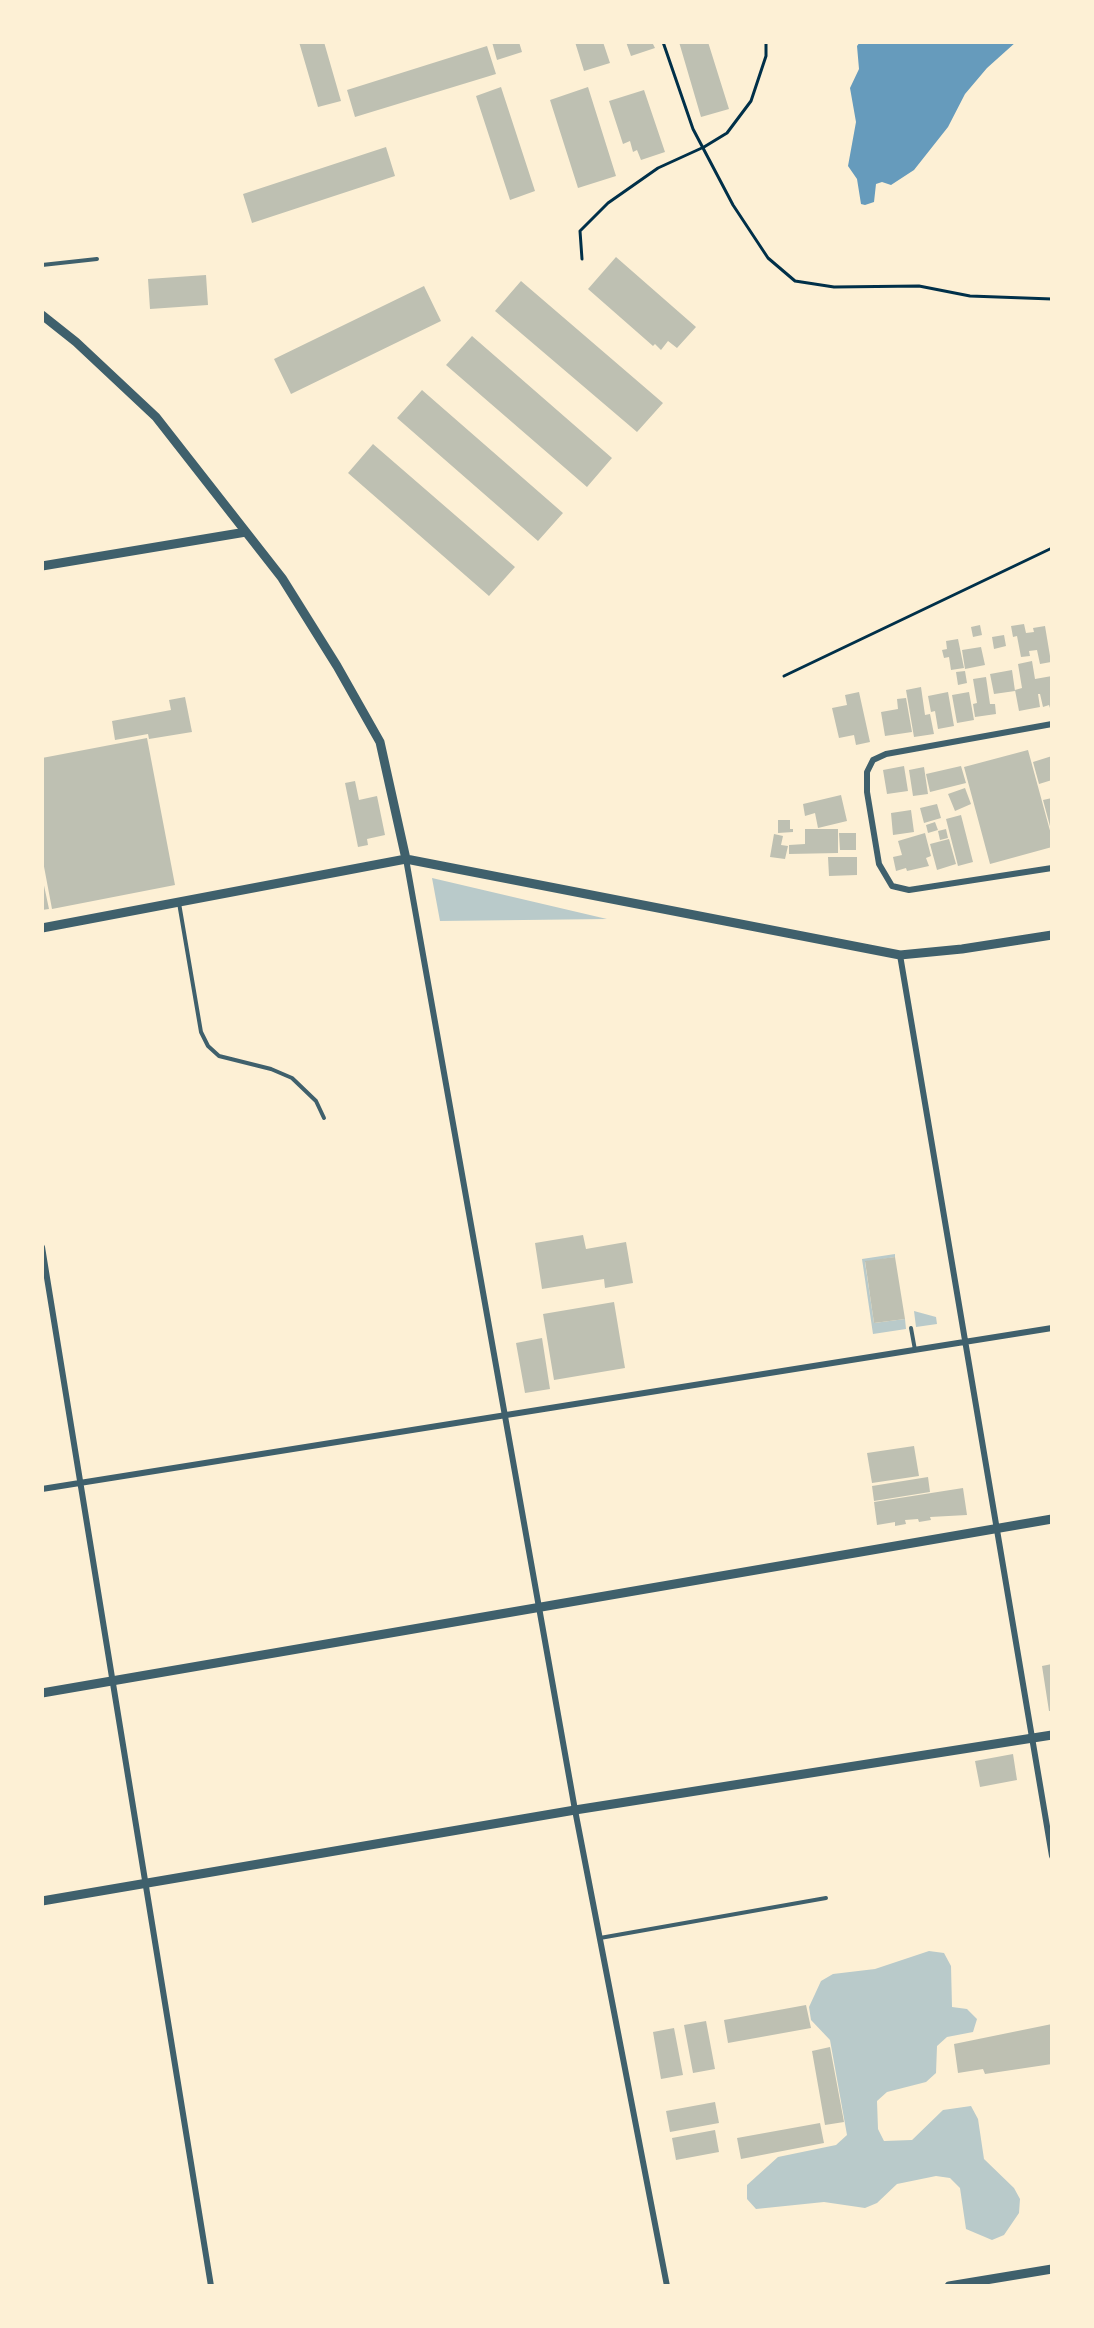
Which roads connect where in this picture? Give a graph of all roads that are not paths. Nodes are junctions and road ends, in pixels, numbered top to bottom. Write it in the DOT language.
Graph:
graph roads {
  1 [pos="97,259"];
  2 [pos="42,265"];
  3 [pos="42,315"];
  4 [pos="246,532"];
  5 [pos="42,566"];
  6 [pos="1052,724"];
  7 [pos="406,859"];
  8 [pos="1052,868"];
  9 [pos="179,903"];
  10 [pos="42,928"];
  11 [pos="1052,935"];
  12 [pos="900,955"];
  13 [pos="324,1118"];
  14 [pos="42,1247"];
  15 [pos="911,1328"];
  16 [pos="1052,1328"];
  17 [pos="965,1343"];
  18 [pos="915,1351"];
  19 [pos="506,1415"];
  20 [pos="82,1482"];
  21 [pos="42,1490"];
  22 [pos="1052,1519"];
  23 [pos="998,1528"];
  24 [pos="538,1606"];
  25 [pos="114,1681"];
  26 [pos="42,1693"];
  27 [pos="1052,1735"];
  28 [pos="1033,1738"];
  29 [pos="575,1810"];
  30 [pos="1052,1856"];
  31 [pos="146,1882"];
  32 [pos="826,1898"];
  33 [pos="42,1901"];
  34 [pos="599,1938"];
  35 [pos="1052,2269"];
  36 [pos="211,2286"];
  37 [pos="667,2286"];
  38 [pos="949,2286"];
  1 -- 2 [label="lane"];
  3 -- 4 [label="street"];
  4 -- 5 [label="street"];
  4 -- 7 [label="street"];
  6 -- 8 [label="street"];
  7 -- 9 [label="street"];
  7 -- 12 [label="street"];
  7 -- 19 [label="street"];
  9 -- 10 [label="street"];
  9 -- 13 [label="lane"];
  11 -- 12 [label="street"];
  12 -- 17 [label="street"];
  14 -- 20 [label="street"];
  15 -- 18 [label="lane"];
  16 -- 17 [label="street"];
  17 -- 18 [label="street"];
  17 -- 23 [label="street"];
  18 -- 19 [label="street"];
  19 -- 20 [label="street"];
  19 -- 24 [label="street"];
  20 -- 21 [label="street"];
  20 -- 25 [label="street"];
  22 -- 23 [label="street"];
  23 -- 24 [label="street"];
  23 -- 28 [label="street"];
  24 -- 25 [label="street"];
  24 -- 29 [label="street"];
  25 -- 26 [label="street"];
  25 -- 31 [label="street"];
  27 -- 28 [label="street"];
  28 -- 29 [label="street"];
  28 -- 30 [label="street"];
  29 -- 31 [label="street"];
  29 -- 34 [label="street"];
  31 -- 33 [label="street"];
  31 -- 36 [label="street"];
  32 -- 34 [label="lane"];
  34 -- 37 [label="street"];
  35 -- 38 [label="street"];
}
